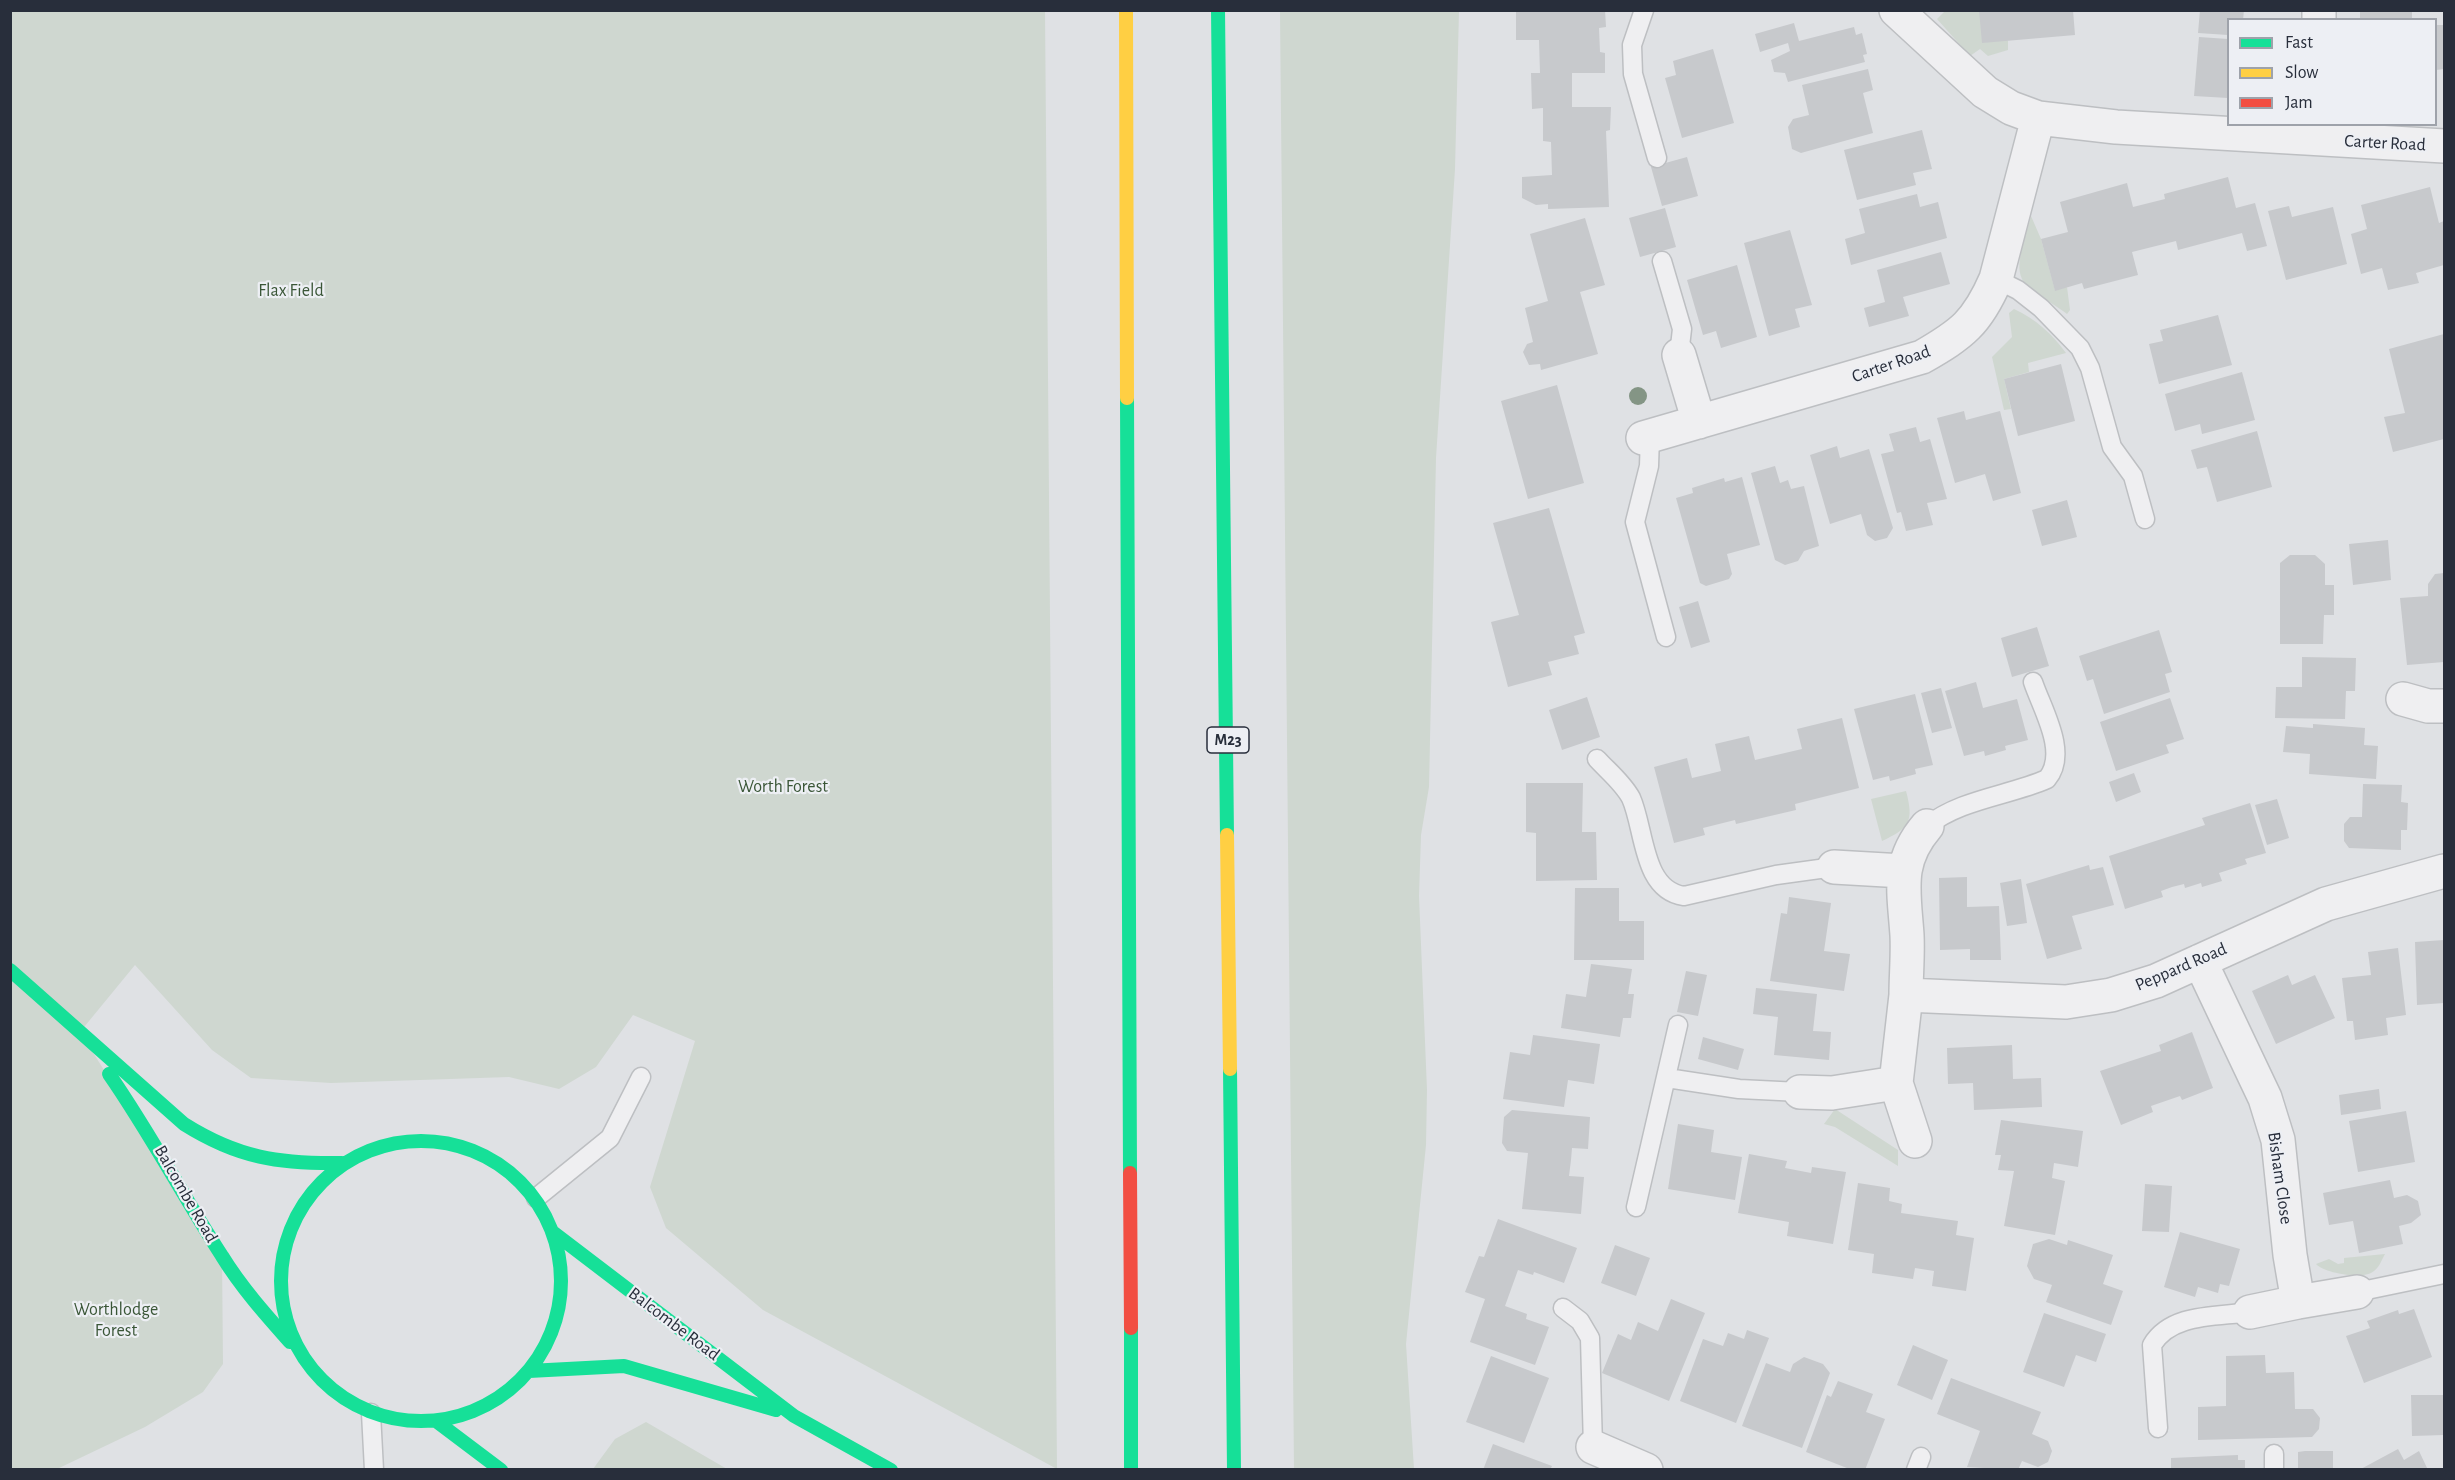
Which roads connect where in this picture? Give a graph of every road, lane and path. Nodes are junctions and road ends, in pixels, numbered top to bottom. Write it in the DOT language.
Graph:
graph roads {
  1 [pos="1126,10"];
  2 [pos="1218,10"];
  3 [pos="1644,10"];
  4 [pos="1896,10"];
  5 [pos="2038,118"];
  6 [pos="2314,132"];
  7 [pos="2445,146"];
  8 [pos="1657,158"];
  9 [pos="1662,261"];
  10 [pos="1996,279"];
  11 [pos="1679,355"];
  12 [pos="1699,422"];
  13 [pos="1646,437"];
  14 [pos="2145,519"];
  15 [pos="1666,637"];
  16 [pos="2033,682"];
  17 [pos="2403,699"];
  18 [pos="2445,706"];
  19 [pos="1597,759"];
  20 [pos="1927,826"];
  21 [pos="1834,867"];
  22 [pos="1904,871"];
  23 [pos="2445,871"];
  24 [pos="2200,960"];
  25 [pos="10,970"];
  26 [pos="1906,996"];
  27 [pos="1678,1025"];
  28 [pos="79,1032"];
  29 [pos="641,1077"];
  30 [pos="1667,1078"];
  31 [pos="1896,1083"];
  32 [pos="1800,1092"];
  33 [pos="1915,1142"];
  34 [pos="342,1163"];
  35 [pos="536,1198"];
  36 [pos="1636,1206"];
  37 [pos="554,1233"];
  38 [pos="2445,1275"];
  39 [pos="2357,1292"];
  40 [pos="2298,1302"];
  41 [pos="1563,1308"];
  42 [pos="2250,1312"];
  43 [pos="299,1352"];
  44 [pos="529,1371"];
  45 [pos="371,1413"];
  46 [pos="794,1416"];
  47 [pos="436,1421"];
  48 [pos="2158,1428"];
  49 [pos="1593,1448"];
  50 [pos="374,1470"];
  51 [pos="501,1470"];
  52 [pos="891,1470"];
  53 [pos="1131,1470"];
  54 [pos="1234,1470"];
  55 [pos="1646,1470"];
  1 -- 53 [label="main road"];
  2 -- 54 [label="main road, M23"];
  3 -- 8 [label="lane"];
  4 -- 5 [label="street, Carter Road"];
  5 -- 6 [label="street, Carter Road"];
  5 -- 10 [label="street, Carter Road"];
  6 -- 7 [label="street, Carter Road"];
  9 -- 11 [label="lane"];
  10 -- 12 [label="street, Carter Road"];
  10 -- 14 [label="lane"];
  11 -- 12 [label="street"];
  12 -- 13 [label="street, Carter Road"];
  13 -- 15 [label="lane"];
  16 -- 20 [label="lane"];
  17 -- 18 [label="street"];
  19 -- 21 [label="lane"];
  20 -- 22 [label="street"];
  21 -- 22 [label="street"];
  22 -- 26 [label="street"];
  23 -- 24 [label="street, Peppard Road"];
  24 -- 26 [label="street, Peppard Road"];
  24 -- 40 [label="street, Bisham Close"];
  25 -- 28 [label="main road, Balcombe Road"];
  26 -- 31 [label="street"];
  27 -- 30 [label="lane"];
  28 -- 34 [label="main road, Balcombe Road"];
  28 -- 43 [label="main road, Balcombe Road"];
  29 -- 35 [label="lane"];
  30 -- 32 [label="lane"];
  30 -- 36 [label="lane"];
  31 -- 32 [label="street"];
  31 -- 33 [label="street"];
  34 -- 35 [label="main road"];
  34 -- 43 [label="main road"];
  35 -- 37 [label="main road"];
  37 -- 44 [label="main road, Balcombe Road"];
  37 -- 46 [label="main road, Balcombe Road"];
  38 -- 39 [label="lane"];
  39 -- 40 [label="street"];
  40 -- 42 [label="street"];
  41 -- 49 [label="lane"];
  42 -- 48 [label="lane"];
  43 -- 45 [label="main road, Balcombe Road"];
  44 -- 46 [label="main road, Balcombe Road"];
  44 -- 47 [label="main road, Balcombe Road"];
  45 -- 47 [label="main road, Balcombe Road"];
  45 -- 50 [label="lane"];
  46 -- 52 [label="main road, Balcombe Road"];
  47 -- 51 [label="main road"];
  49 -- 55 [label="street"];
}
